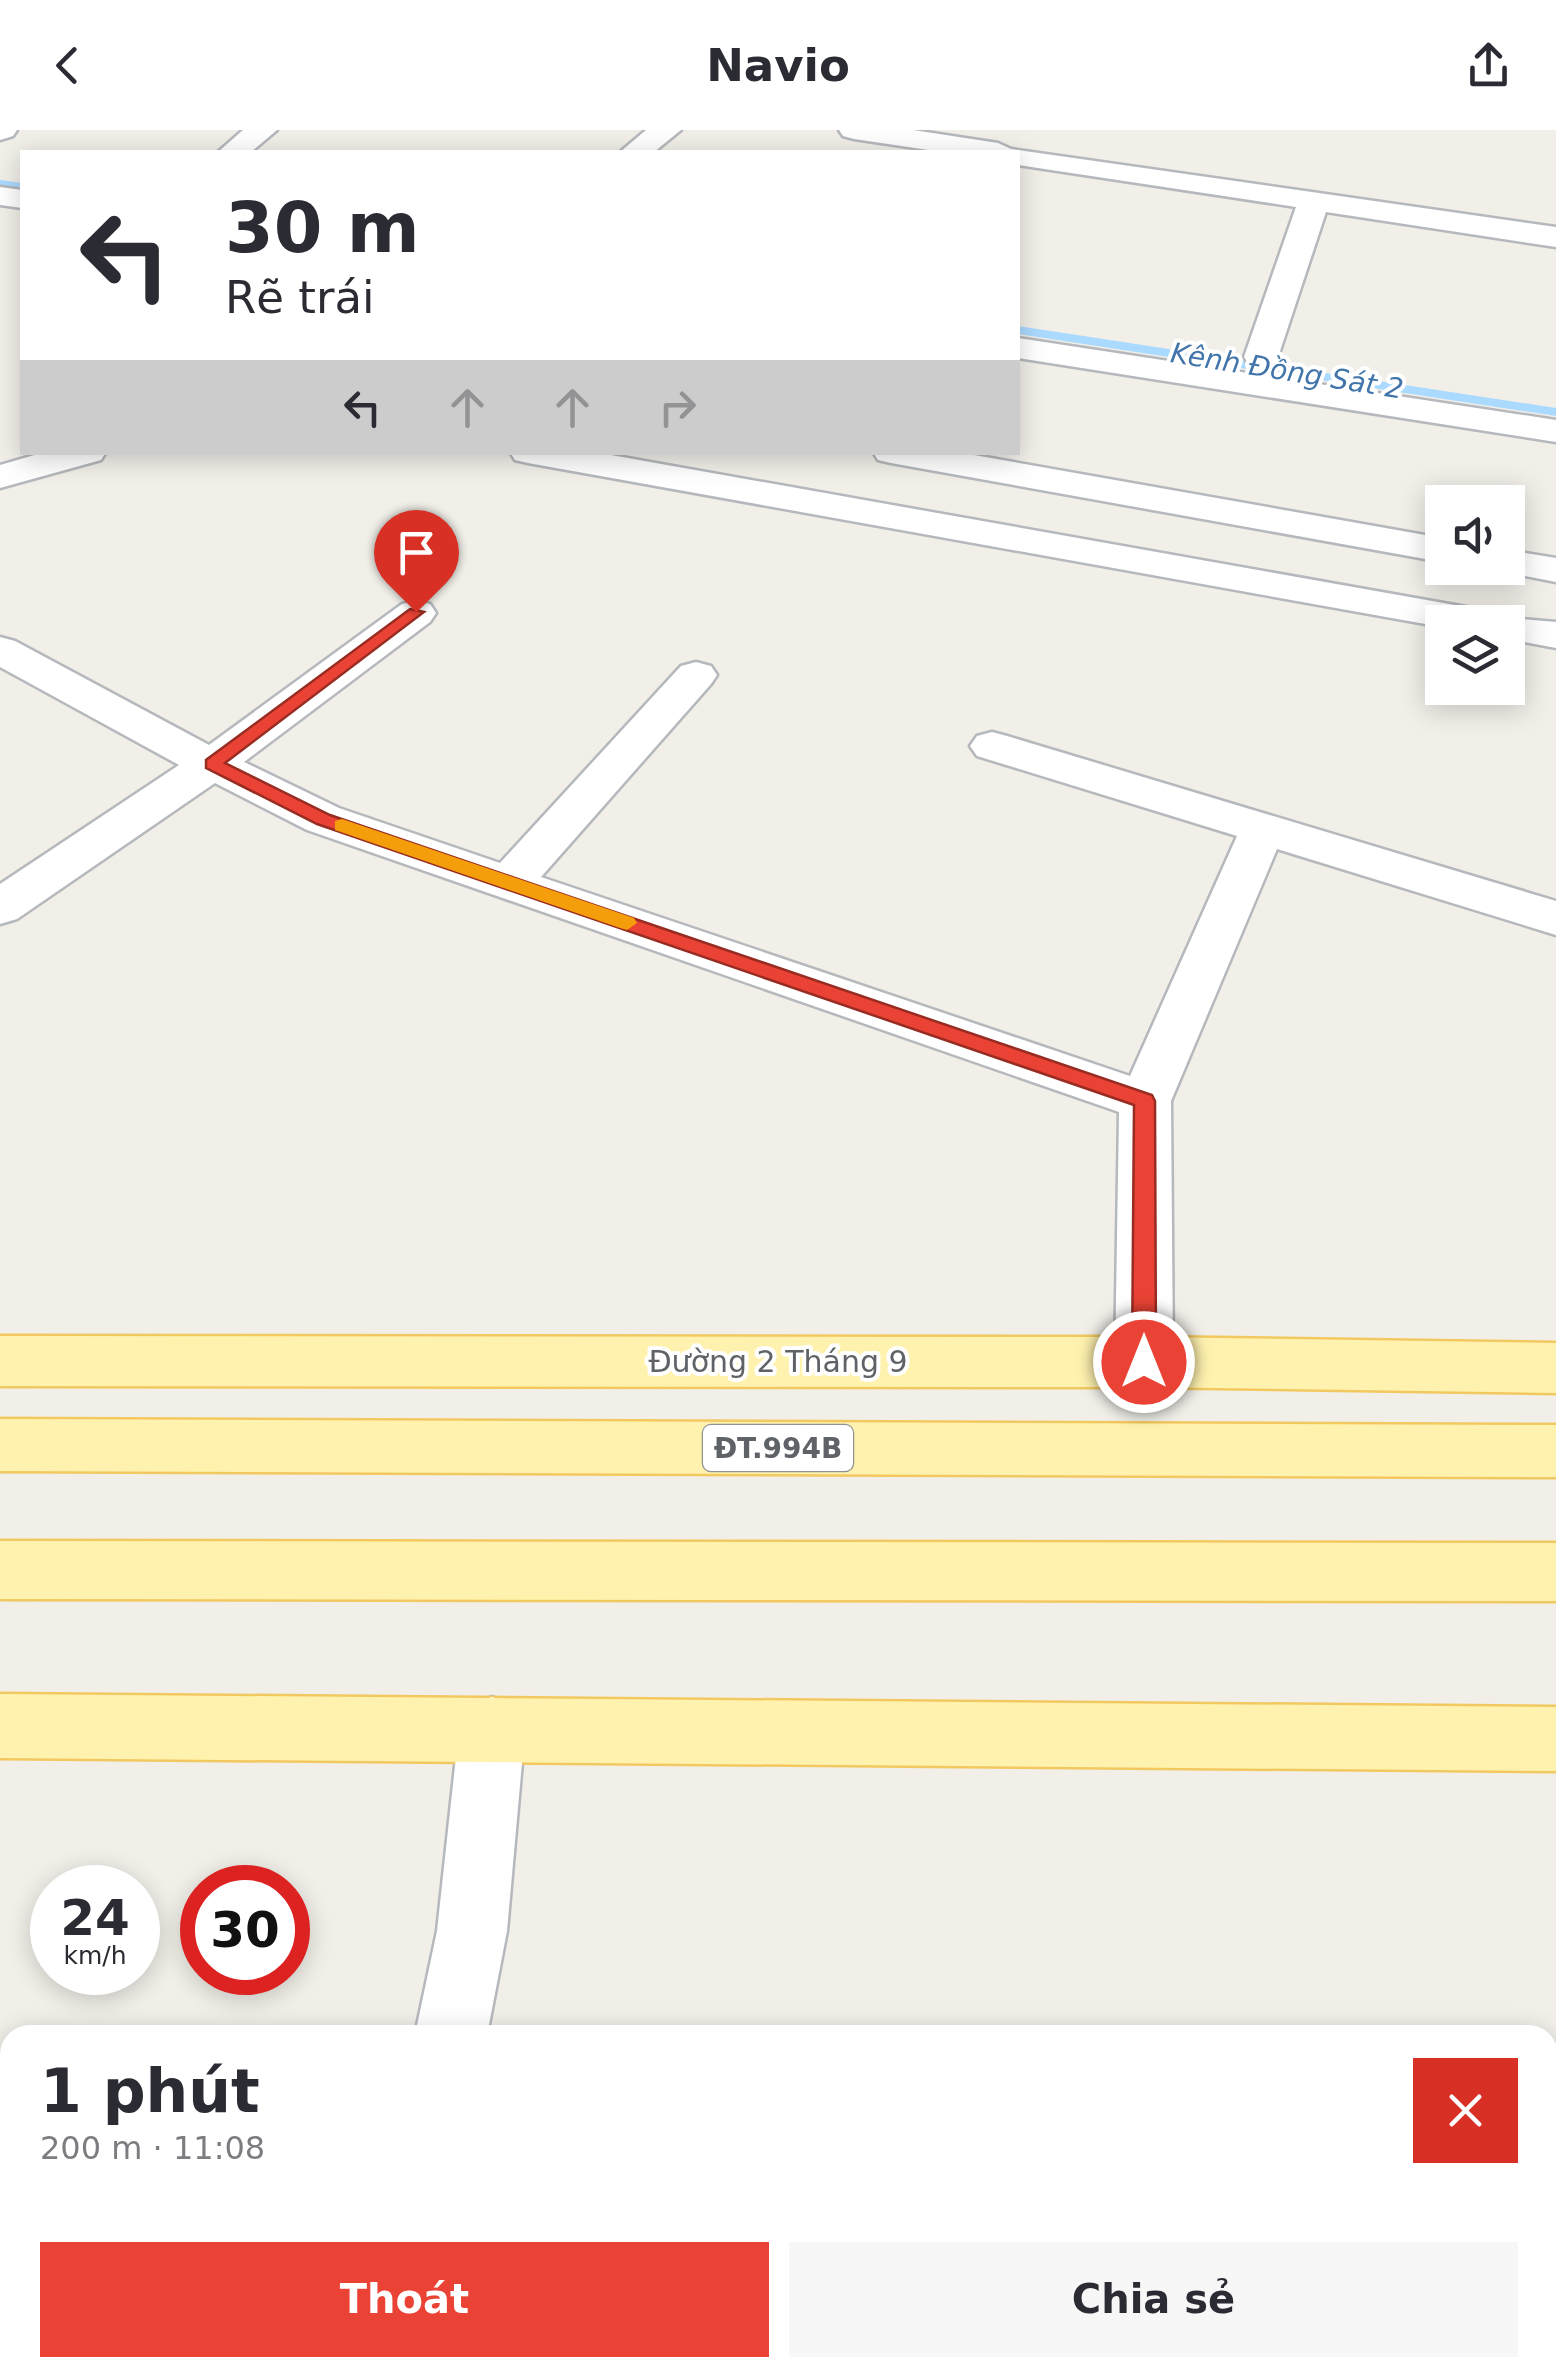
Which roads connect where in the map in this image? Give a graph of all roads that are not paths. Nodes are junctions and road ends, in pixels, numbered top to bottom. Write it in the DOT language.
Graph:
graph roads {
  1 [pos="262,130"];
  2 [pos="666,130"];
  3 [pos="854,130"];
  4 [pos="236,150"];
  5 [pos="638,150"];
  6 [pos="985,150"];
  7 [pos="1020,156"];
  8 [pos="1314,200"];
  9 [pos="1556,237"];
  10 [pos="1020,320"];
  11 [pos="1020,348"];
  12 [pos="1261,356"];
  13 [pos="1556,400"];
  14 [pos="1556,432"];
  15 [pos="77,455"];
  16 [pos="545,455"];
  17 [pos="908,455"];
  18 [pos="0,477"];
  19 [pos="1425,547"];
  20 [pos="1525,565"];
  21 [pos="1556,570"];
  22 [pos="416,612"];
  23 [pos="1425,612"];
  24 [pos="1525,630"];
  25 [pos="1556,636"];
  26 [pos="0,650"];
  27 [pos="696,675"];
  28 [pos="992,746"];
  29 [pos="212,764"];
  30 [pos="1263,829"];
  31 [pos="509,882"];
  32 [pos="0,908"];
  33 [pos="1556,918"];
  34 [pos="1144,1101"];
  35 [pos="0,1360"];
  36 [pos="1144,1362"];
  37 [pos="1556,1368"];
  38 [pos="0,1445"];
  39 [pos="1556,1451"];
  40 [pos="0,1570"];
  41 [pos="1556,1572"];
  42 [pos="0,1726"];
  43 [pos="492,1729"];
  44 [pos="1556,1738"];
  45 [pos="453,2025"];
  1 -- 4 [label="street"];
  2 -- 5 [label="street"];
  3 -- 6 [label="street"];
  7 -- 8 [label="street"];
  8 -- 9 [label="street"];
  8 -- 12 [label="street"];
  10 -- 12 [label="street"];
  11 -- 14 [label="street"];
  12 -- 13 [label="street"];
  15 -- 18 [label="street"];
  16 -- 23 [label="street"];
  17 -- 19 [label="street"];
  20 -- 21 [label="street"];
  22 -- 29 [label="street"];
  24 -- 25 [label="street"];
  26 -- 29 [label="street"];
  27 -- 31 [label="street"];
  28 -- 30 [label="street"];
  29 -- 31 [label="street"];
  29 -- 32 [label="street"];
  30 -- 33 [label="street"];
  30 -- 34 [label="street"];
  31 -- 34 [label="street"];
  34 -- 36 [label="street"];
  35 -- 36 [label="main road, Đường 2 Tháng 9"];
  36 -- 37 [label="main road, Đường 2 Tháng 9"];
  38 -- 39 [label="main road, ĐT.994B"];
  40 -- 41 [label="main road"];
  42 -- 43 [label="main road"];
  43 -- 44 [label="main road"];
  43 -- 45 [label="street"];
}
